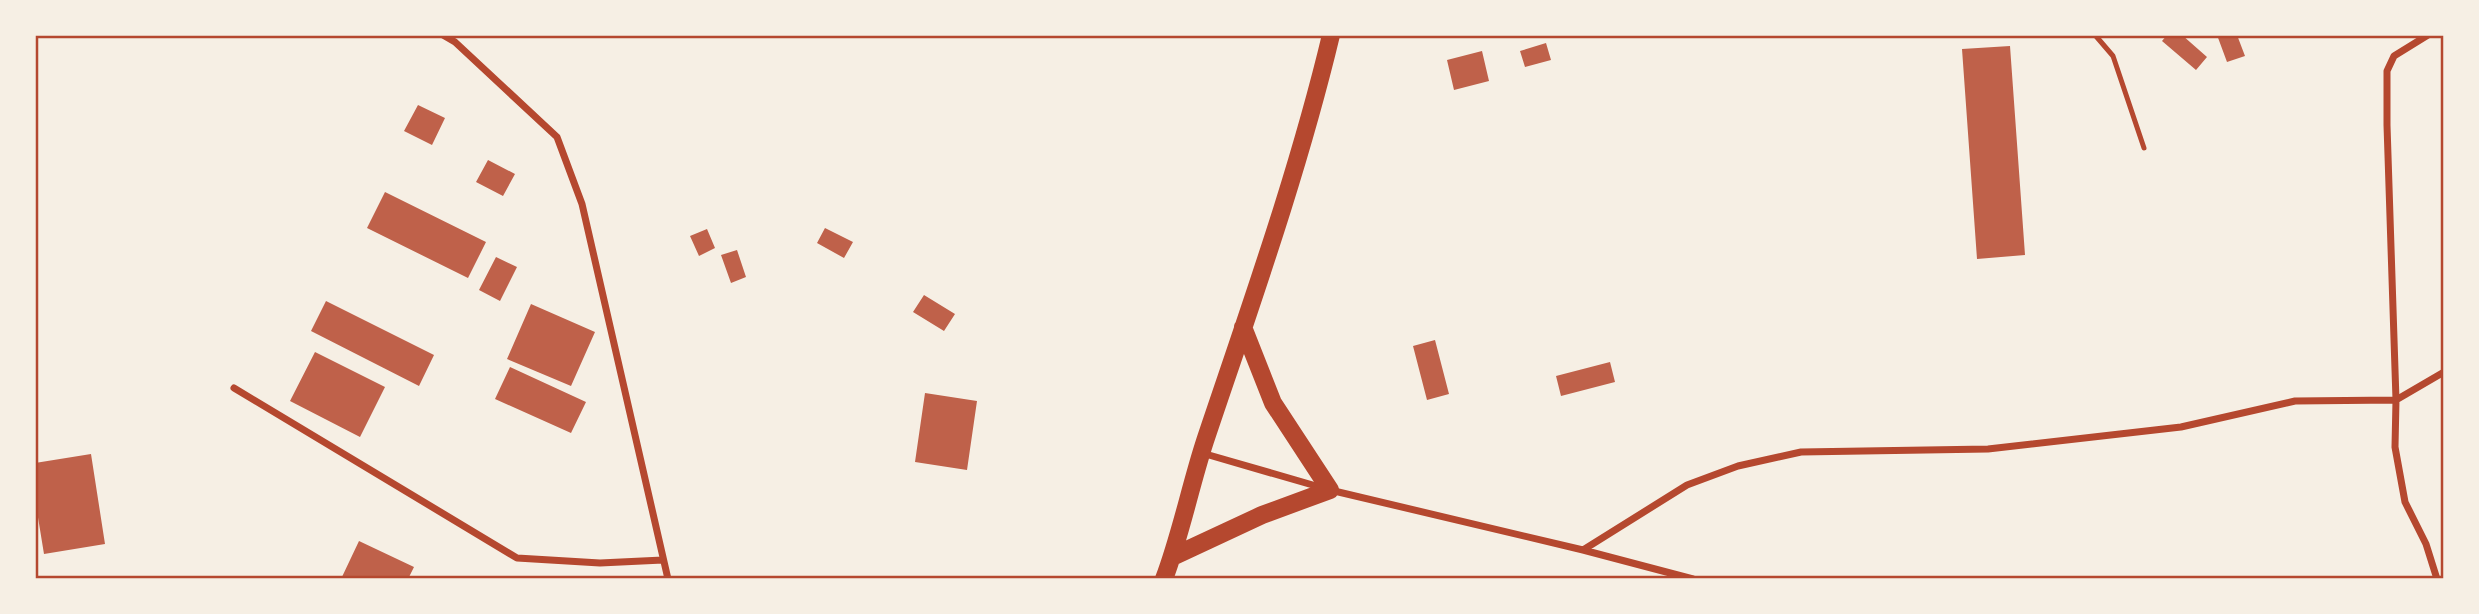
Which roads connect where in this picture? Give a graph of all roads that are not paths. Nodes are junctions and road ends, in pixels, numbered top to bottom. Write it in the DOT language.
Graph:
graph roads {
  1 [pos="443,35"];
  2 [pos="1331,35"];
  3 [pos="2095,35"];
  4 [pos="2428,35"];
  5 [pos="2144,148"];
  6 [pos="1243,327"];
  7 [pos="2444,372"];
  8 [pos="234,388"];
  9 [pos="2396,400"];
  10 [pos="1201,453"];
  11 [pos="1330,490"];
  12 [pos="1583,550"];
  13 [pos="1172,557"];
  14 [pos="663,560"];
  15 [pos="668,579"];
  16 [pos="1164,579"];
  17 [pos="1693,579"];
  18 [pos="2437,579"];
  1 -- 14 [label="street"];
  2 -- 6 [label="main road"];
  3 -- 5 [label="lane"];
  4 -- 9 [label="street"];
  6 -- 10 [label="main road"];
  6 -- 11 [label="main road"];
  7 -- 9 [label="street"];
  8 -- 14 [label="street"];
  9 -- 12 [label="street"];
  9 -- 18 [label="street"];
  10 -- 11 [label="street"];
  10 -- 13 [label="main road"];
  11 -- 12 [label="street"];
  11 -- 13 [label="main road"];
  12 -- 17 [label="street"];
  13 -- 16 [label="main road"];
  14 -- 15 [label="street"];
}
